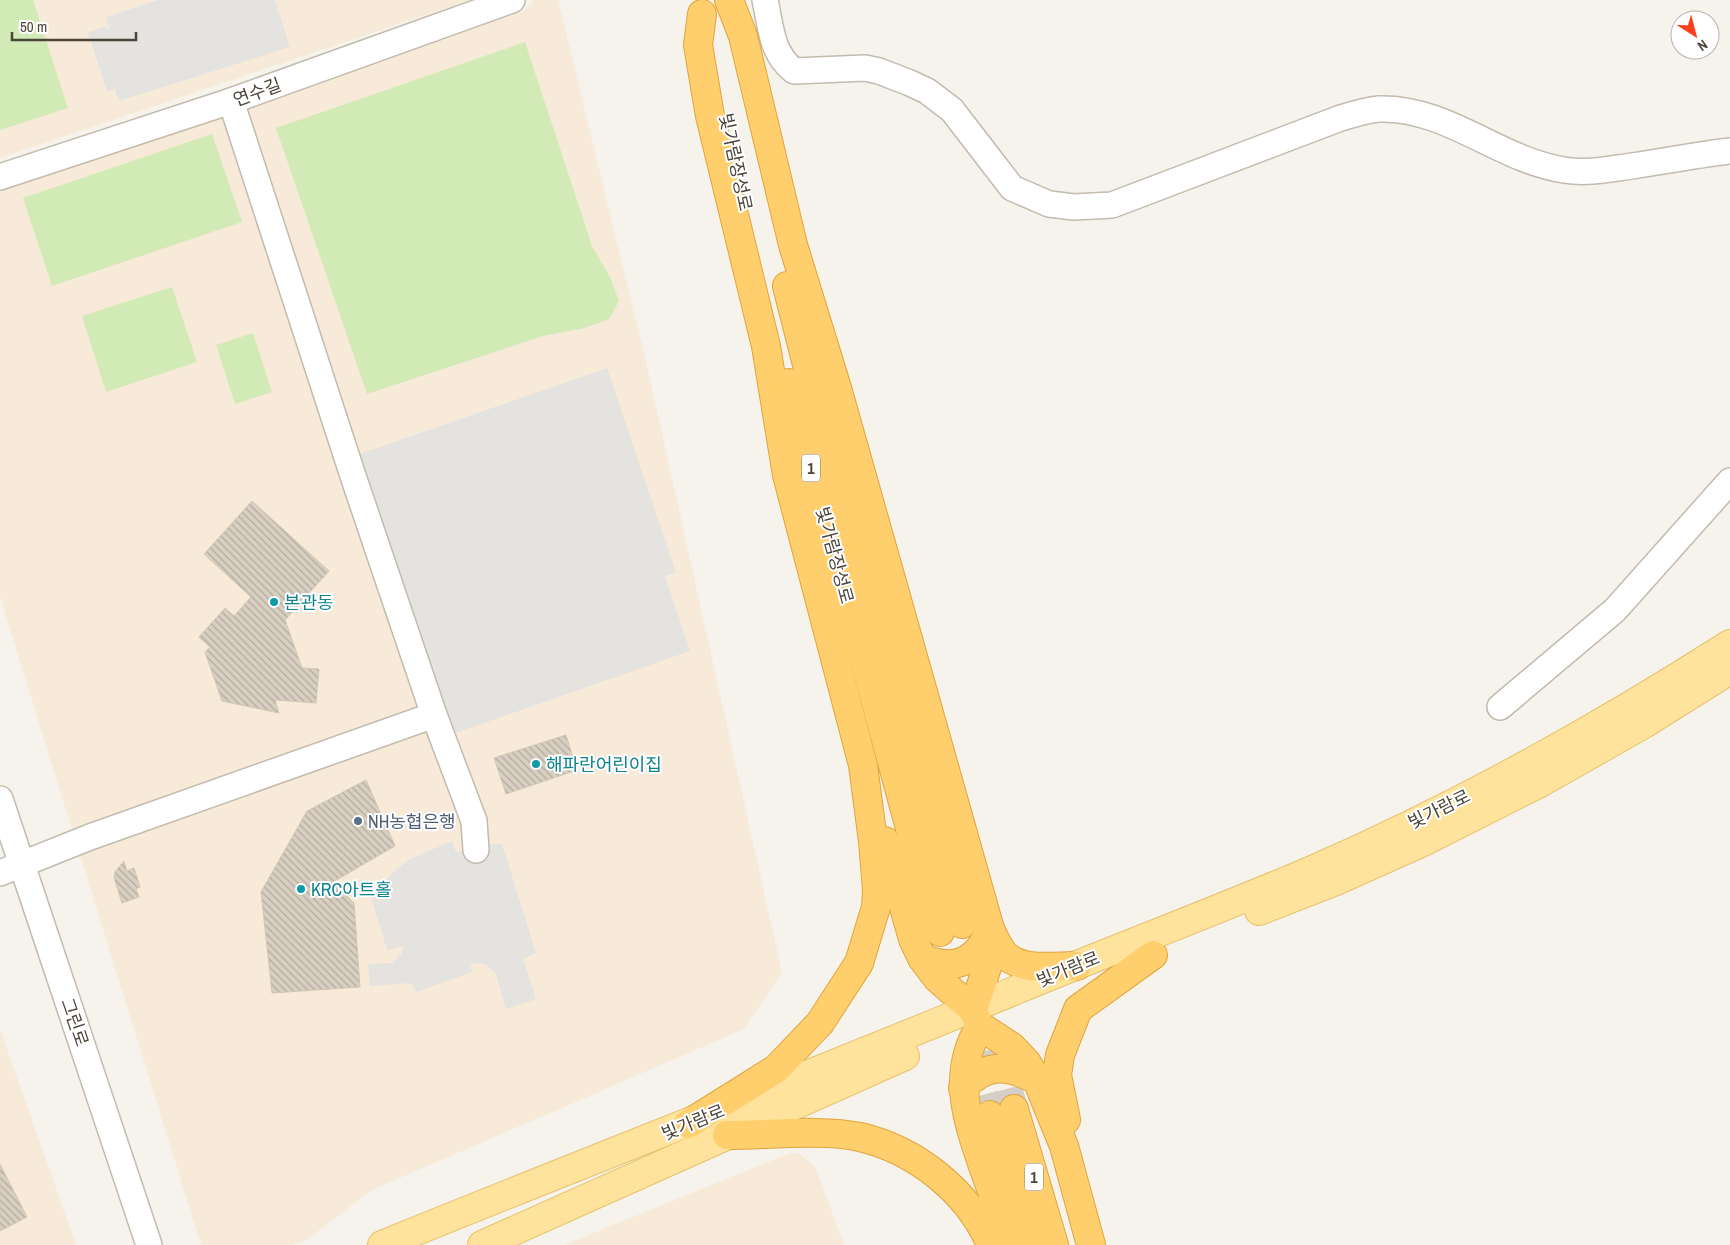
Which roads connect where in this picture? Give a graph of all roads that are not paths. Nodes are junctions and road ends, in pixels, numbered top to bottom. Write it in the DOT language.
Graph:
graph roads {
  1 [pos="512,0"];
  2 [pos="728,0"];
  3 [pos="765,0"];
  4 [pos="707,5"];
  5 [pos="231,101"];
  6 [pos="1730,151"];
  7 [pos="0,177"];
  8 [pos="1730,481"];
  9 [pos="1730,644"];
  10 [pos="1730,670"];
  11 [pos="1500,707"];
  12 [pos="434,715"];
  13 [pos="863,765"];
  14 [pos="0,799"];
  15 [pos="476,850"];
  16 [pos="11,869"];
  17 [pos="951,928"];
  18 [pos="990,929"];
  19 [pos="1152,955"];
  20 [pos="922,958"];
  21 [pos="1077,966"];
  22 [pos="976,1018"];
  23 [pos="1037,1080"];
  24 [pos="963,1088"];
  25 [pos="688,1124"];
  26 [pos="727,1135"];
  27 [pos="1064,1146"];
  28 [pos="149,1245"];
  29 [pos="382,1245"];
  30 [pos="482,1245"];
  31 [pos="991,1245"];
  32 [pos="1012,1245"];
  33 [pos="1030,1245"];
  34 [pos="1054,1245"];
  35 [pos="1091,1245"];
  1 -- 5 [label="street, 연수길"];
  2 -- 18 [label="highway"];
  3 -- 6 [label="street"];
  4 -- 13 [label="highway"];
  4 -- 17 [label="highway, 빛가람장성로 / 1"];
  5 -- 7 [label="street, 연수길"];
  5 -- 12 [label="street"];
  8 -- 11 [label="street"];
  9 -- 21 [label="main road, 빛가람로"];
  10 -- 19 [label="main road, 빛가람로"];
  12 -- 15 [label="street"];
  12 -- 16 [label="street"];
  13 -- 20 [label="highway"];
  13 -- 25 [label="highway"];
  14 -- 16 [label="street, 그린로"];
  16 -- 28 [label="street, 그린로"];
  18 -- 20 [label="highway"];
  18 -- 21 [label="highway"];
  18 -- 22 [label="highway"];
  19 -- 22 [label="main road, 빛가람로"];
  19 -- 27 [label="highway"];
  20 -- 22 [label="highway"];
  21 -- 22 [label="main road, 빛가람로"];
  22 -- 23 [label="highway"];
  22 -- 24 [label="highway"];
  22 -- 25 [label="main road, 빛가람로"];
  22 -- 26 [label="main road, 빛가람로"];
  23 -- 24 [label="highway"];
  23 -- 27 [label="highway"];
  24 -- 32 [label="highway"];
  25 -- 29 [label="main road, 빛가람로"];
  26 -- 30 [label="main road, 빛가람로"];
  26 -- 31 [label="highway"];
  27 -- 35 [label="highway"];
  33 -- 34 [label="highway, 1"];
}
